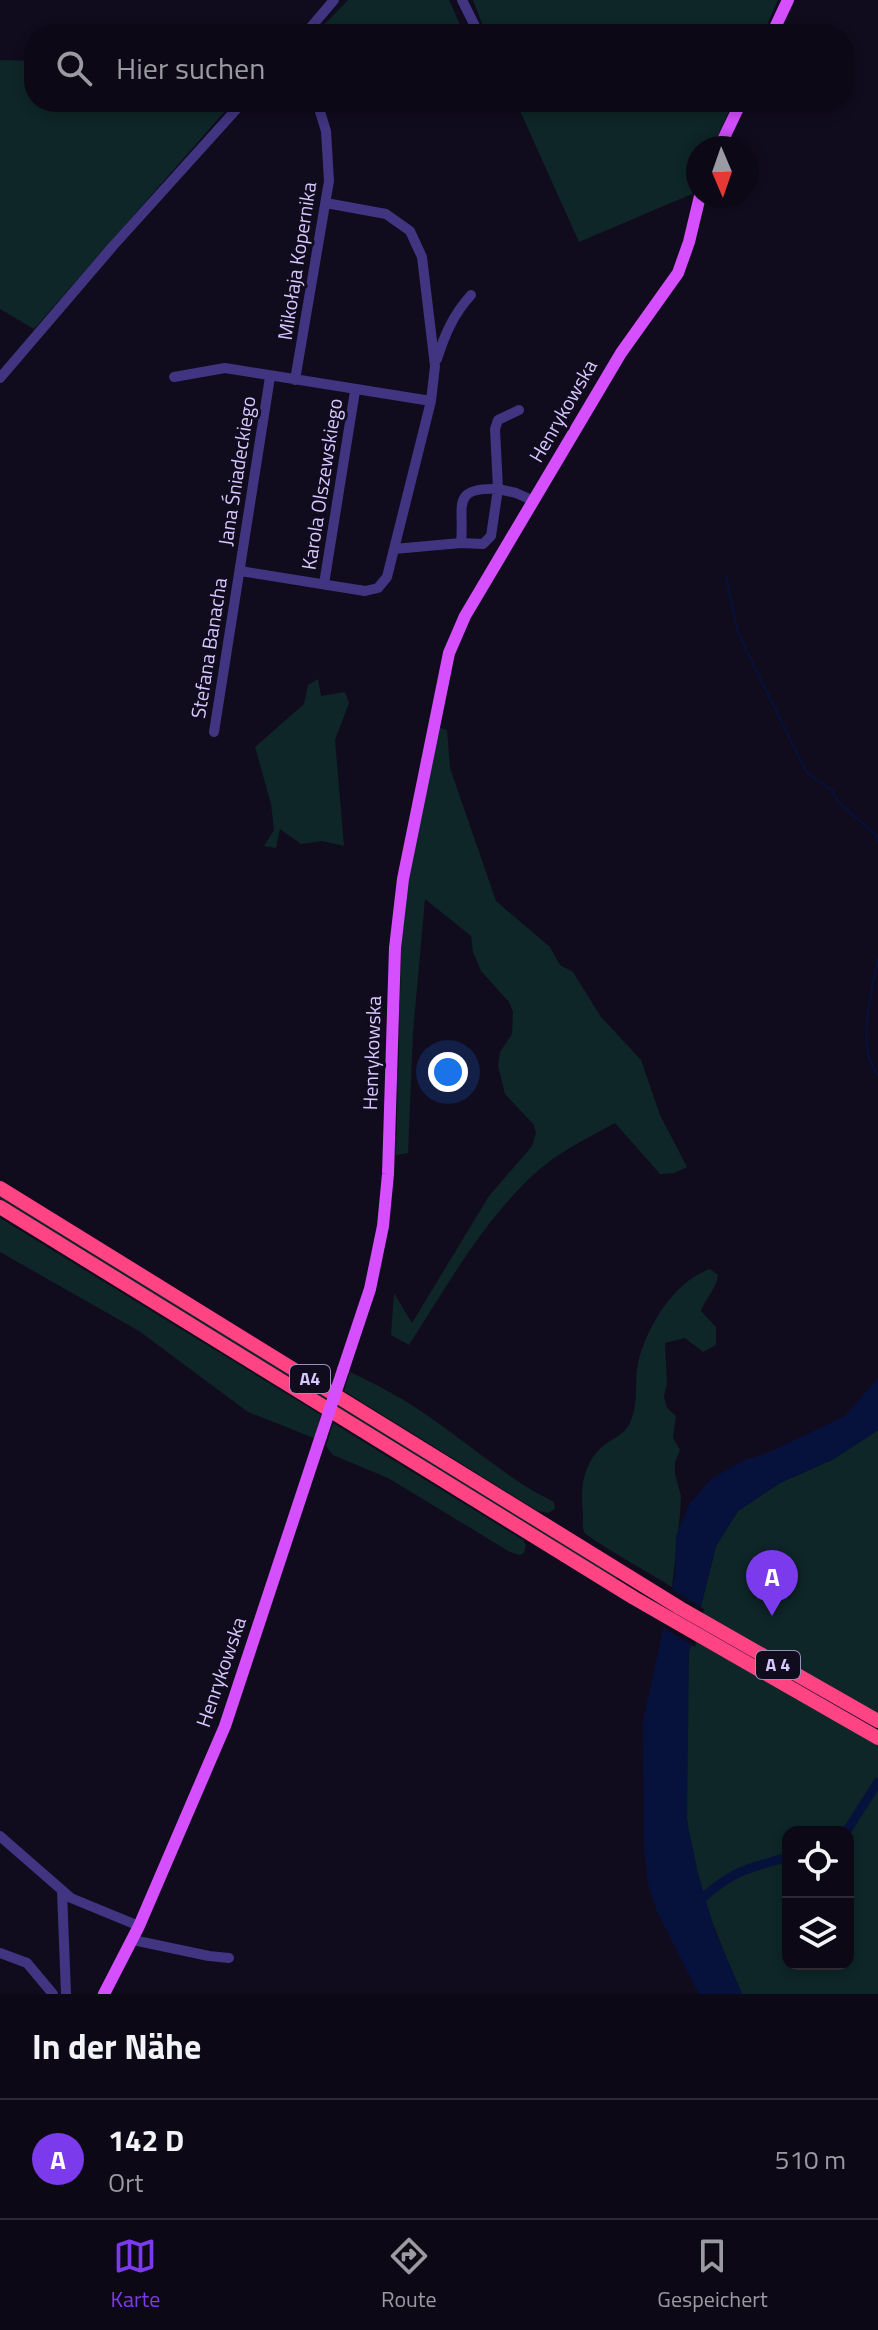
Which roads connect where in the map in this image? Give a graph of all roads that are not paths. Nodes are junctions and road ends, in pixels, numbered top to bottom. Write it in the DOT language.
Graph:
graph roads {
  1 [pos="334,0"];
  2 [pos="462,0"];
  3 [pos="788,0"];
  4 [pos="314,24"];
  5 [pos="474,24"];
  6 [pos="777,24"];
  7 [pos="234,112"];
  8 [pos="320,112"];
  9 [pos="736,112"];
  10 [pos="725,136"];
  11 [pos="326,203"];
  12 [pos="697,208"];
  13 [pos="471,295"];
  14 [pos="435,366"];
  15 [pos="174,377"];
  16 [pos="270,377"];
  17 [pos="0,378"];
  18 [pos="295,380"];
  19 [pos="355,391"];
  20 [pos="431,401"];
  21 [pos="519,410"];
  22 [pos="498,489"];
  23 [pos="534,501"];
  24 [pos="461,543"];
  25 [pos="394,549"];
  26 [pos="240,571"];
  27 [pos="324,584"];
  28 [pos="214,732"];
  29 [pos="0,1188"];
  30 [pos="0,1207"];
  31 [pos="680,1608"];
  32 [pos="677,1624"];
  33 [pos="878,1721"];
  34 [pos="878,1738"];
  35 [pos="0,1836"];
  36 [pos="62,1891"];
  37 [pos="139,1926"];
  38 [pos="133,1940"];
  39 [pos="0,1953"];
  40 [pos="229,1958"];
  41 [pos="53,1994"];
  42 [pos="66,1994"];
  43 [pos="104,1994"];
  1 -- 4 [label="street"];
  2 -- 5 [label="street"];
  3 -- 6 [label="main road"];
  7 -- 17 [label="street"];
  8 -- 11 [label="street, Mikołaja Kopernika"];
  9 -- 10 [label="main road"];
  11 -- 14 [label="street"];
  11 -- 18 [label="street, Mikołaja Kopernika"];
  12 -- 23 [label="main road, Henrykowska"];
  13 -- 14 [label="street"];
  14 -- 20 [label="street"];
  15 -- 16 [label="street"];
  16 -- 18 [label="street"];
  16 -- 26 [label="street, Jana Śniadeckiego"];
  18 -- 19 [label="street"];
  19 -- 20 [label="street"];
  19 -- 27 [label="street, Karola Olszewskiego"];
  20 -- 25 [label="street"];
  21 -- 22 [label="street"];
  22 -- 23 [label="street"];
  22 -- 24 [label="street"];
  22 -- 24 [label="street"];
  23 -- 37 [label="main road, Henrykowska, bridge"];
  24 -- 25 [label="street"];
  25 -- 27 [label="street"];
  26 -- 27 [label="street"];
  26 -- 28 [label="street, Stefana Banacha"];
  29 -- 31 [label="highway, A4"];
  30 -- 32 [label="highway, A4"];
  31 -- 33 [label="highway, A 4"];
  32 -- 34 [label="highway, A 4"];
  35 -- 36 [label="street"];
  36 -- 37 [label="street"];
  36 -- 42 [label="street"];
  37 -- 38 [label="main road, Henrykowska"];
  38 -- 40 [label="street"];
  38 -- 43 [label="main road, Henrykowska"];
  39 -- 41 [label="street"];
}
